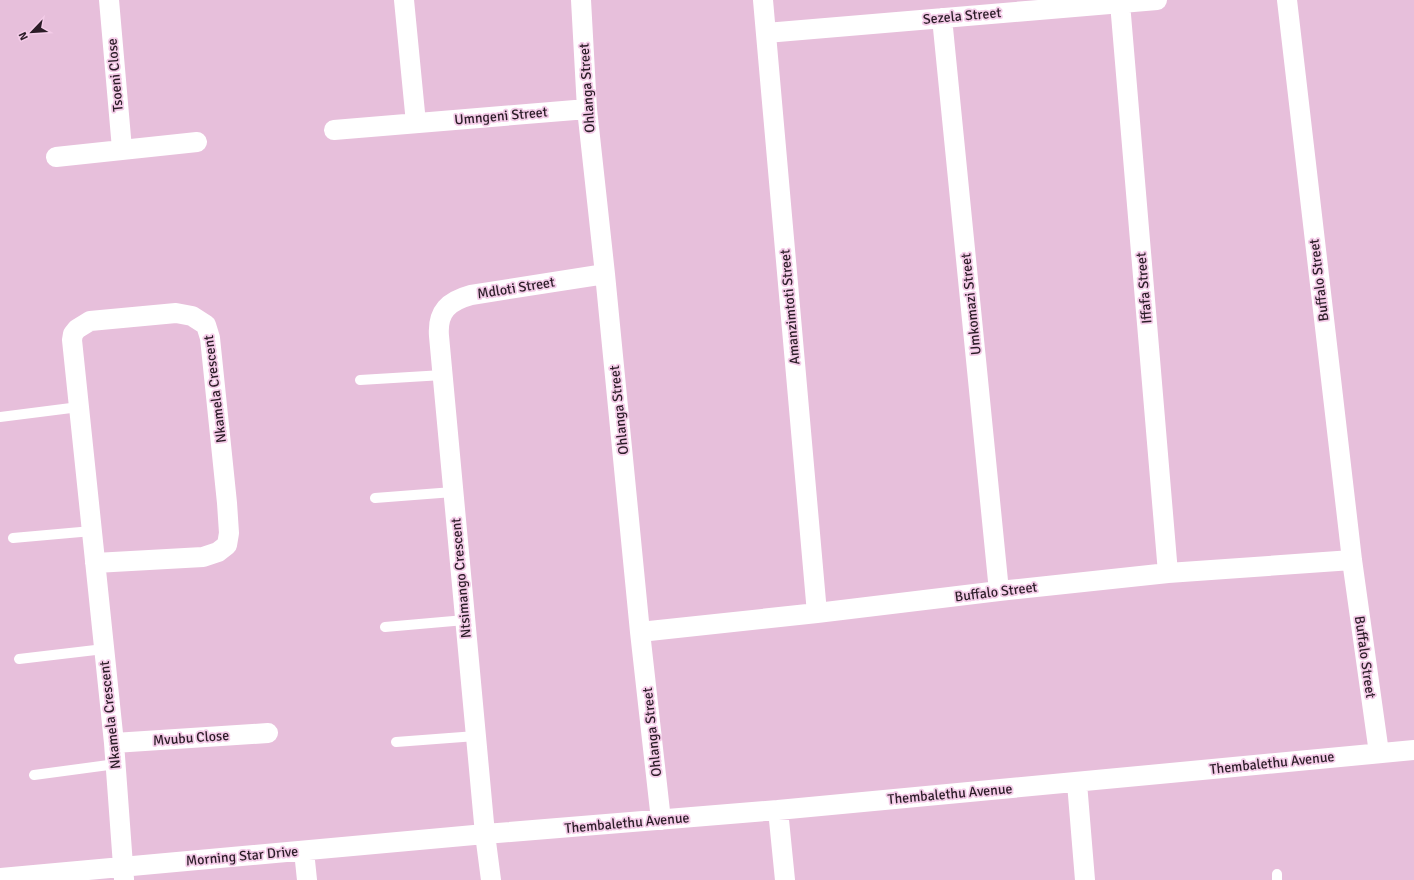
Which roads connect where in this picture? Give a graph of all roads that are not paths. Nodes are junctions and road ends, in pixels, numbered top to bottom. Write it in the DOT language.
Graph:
graph roads {
  1 [pos="109,0"];
  2 [pos="404,0"];
  3 [pos="581,0"];
  4 [pos="763,0"];
  5 [pos="1157,0"];
  6 [pos="1287,0"];
  7 [pos="1120,3"];
  8 [pos="942,18"];
  9 [pos="766,33"];
  10 [pos="587,109"];
  11 [pos="416,123"];
  12 [pos="334,130"];
  13 [pos="197,142"];
  14 [pos="122,149"];
  15 [pos="56,157"];
  16 [pos="606,274"];
  17 [pos="439,322"];
  18 [pos="443,375"];
  19 [pos="360,380"];
  20 [pos="79,407"];
  21 [pos="0,417"];
  22 [pos="453,492"];
  23 [pos="375,498"];
  24 [pos="92,531"];
  25 [pos="13,538"];
  26 [pos="1352,560"];
  27 [pos="95,563"];
  28 [pos="1168,573"];
  29 [pos="999,591"];
  30 [pos="817,614"];
  31 [pos="465,620"];
  32 [pos="385,627"];
  33 [pos="640,632"];
  34 [pos="104,649"];
  35 [pos="19,659"];
  36 [pos="268,732"];
  37 [pos="476,736"];
  38 [pos="396,742"];
  39 [pos="114,743"];
  40 [pos="1414,750"];
  41 [pos="1379,753"];
  42 [pos="116,764"];
  43 [pos="34,775"];
  44 [pos="1078,782"];
  45 [pos="778,810"];
  46 [pos="662,820"];
  47 [pos="485,834"];
  48 [pos="304,851"];
  49 [pos="124,873"];
  50 [pos="0,878"];
  51 [pos="307,880"];
  52 [pos="491,880"];
  53 [pos="785,880"];
  54 [pos="1082,880"];
  1 -- 14 [label="street, Tsoeni Close"];
  2 -- 11 [label="street"];
  3 -- 10 [label="street, Ohlanga Street"];
  4 -- 9 [label="street, Amanzimtoti Street"];
  5 -- 7 [label="street, Sezela Street"];
  6 -- 26 [label="street, Buffalo Street"];
  7 -- 8 [label="street, Sezela Street"];
  7 -- 28 [label="street, Iffafa Street"];
  8 -- 9 [label="street, Sezela Street"];
  8 -- 29 [label="street, Umkomazi Street"];
  9 -- 30 [label="street, Amanzimtoti Street"];
  10 -- 11 [label="street, Umngeni Street"];
  10 -- 16 [label="street, Ohlanga Street"];
  11 -- 12 [label="street, Umngeni Street"];
  13 -- 14 [label="street"];
  14 -- 15 [label="street"];
  16 -- 17 [label="street, Mdloti Street"];
  16 -- 33 [label="street, Ohlanga Street"];
  17 -- 18 [label="street, Ntsimango Crescent"];
  18 -- 19 [label="lane"];
  18 -- 22 [label="street, Ntsimango Crescent"];
  20 -- 21 [label="lane"];
  20 -- 24 [label="street, Nkamela Crescent"];
  20 -- 27 [label="street, Nkamela Crescent"];
  22 -- 23 [label="lane"];
  22 -- 31 [label="street, Ntsimango Crescent"];
  24 -- 25 [label="lane"];
  24 -- 27 [label="street, Nkamela Crescent"];
  26 -- 28 [label="street, Buffalo Street"];
  26 -- 41 [label="street, Buffalo Street"];
  27 -- 34 [label="street, Nkamela Crescent"];
  28 -- 29 [label="street, Buffalo Street"];
  29 -- 30 [label="street, Buffalo Street"];
  30 -- 33 [label="street, Buffalo Street"];
  31 -- 32 [label="lane"];
  31 -- 37 [label="street, Ntsimango Crescent"];
  33 -- 46 [label="street, Ohlanga Street"];
  34 -- 35 [label="lane"];
  34 -- 39 [label="street, Nkamela Crescent"];
  36 -- 39 [label="street, Mvubu Close"];
  37 -- 38 [label="lane"];
  37 -- 47 [label="street, Ntsimango Crescent"];
  39 -- 42 [label="street, Nkamela Crescent"];
  40 -- 41 [label="street, Thembalethu Avenue"];
  41 -- 44 [label="street, Thembalethu Avenue"];
  42 -- 43 [label="lane"];
  42 -- 49 [label="street, Nkamela Crescent"];
  44 -- 45 [label="street, Thembalethu Avenue"];
  44 -- 54 [label="street"];
  45 -- 46 [label="street, Thembalethu Avenue"];
  45 -- 53 [label="street"];
  46 -- 47 [label="street, Thembalethu Avenue"];
  47 -- 48 [label="street, Morning Star Drive"];
  47 -- 52 [label="street, Ntsimango Crescent"];
  48 -- 49 [label="street, Morning Star Drive"];
  48 -- 51 [label="street"];
  49 -- 50 [label="street, Morning Star Drive"];
}
